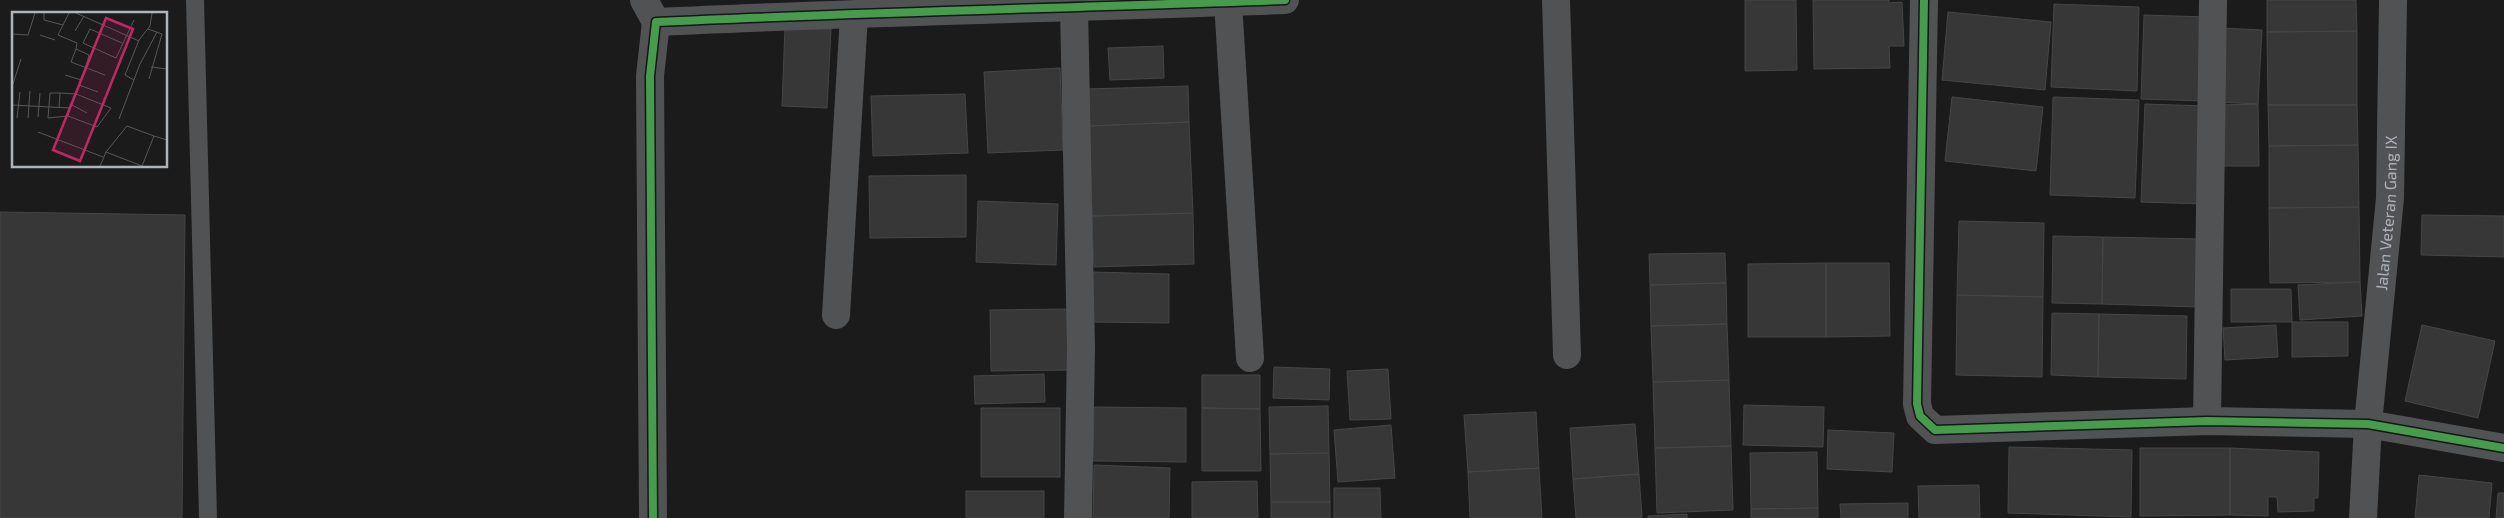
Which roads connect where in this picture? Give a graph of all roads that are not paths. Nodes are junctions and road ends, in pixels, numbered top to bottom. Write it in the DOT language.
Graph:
graph roads {
  1 [pos="195,0"];
  2 [pos="1285,0"];
  3 [pos="1556,0"];
  4 [pos="1924,0"];
  5 [pos="2213,0"];
  6 [pos="2393,0"];
  7 [pos="1228,2"];
  8 [pos="1131,3"];
  9 [pos="1073,4"];
  10 [pos="797,7"];
  11 [pos="650,11"];
  12 [pos="854,15"];
  13 [pos="836,315"];
  14 [pos="1567,355"];
  15 [pos="1250,358"];
  16 [pos="2206,421"];
  17 [pos="2368,424"];
  18 [pos="2504,448"];
  19 [pos="208,518"];
  20 [pos="653,518"];
  21 [pos="1078,518"];
  22 [pos="2363,518"];
  1 -- 19 [label="lane"];
  2 -- 7 [label="street"];
  3 -- 14 [label="street"];
  4 -- 16 [label="street"];
  5 -- 16 [label="street"];
  6 -- 17 [label="street, Jalan Veteran Gang IX"];
  7 -- 8 [label="street"];
  7 -- 15 [label="street"];
  8 -- 9 [label="street"];
  9 -- 12 [label="street"];
  9 -- 21 [label="street"];
  10 -- 11 [label="street"];
  10 -- 12 [label="street"];
  11 -- 20 [label="street"];
  12 -- 13 [label="street"];
  16 -- 17 [label="street"];
  17 -- 18 [label="street"];
  17 -- 22 [label="street, Jalan Veteran Gang IX"];
}
